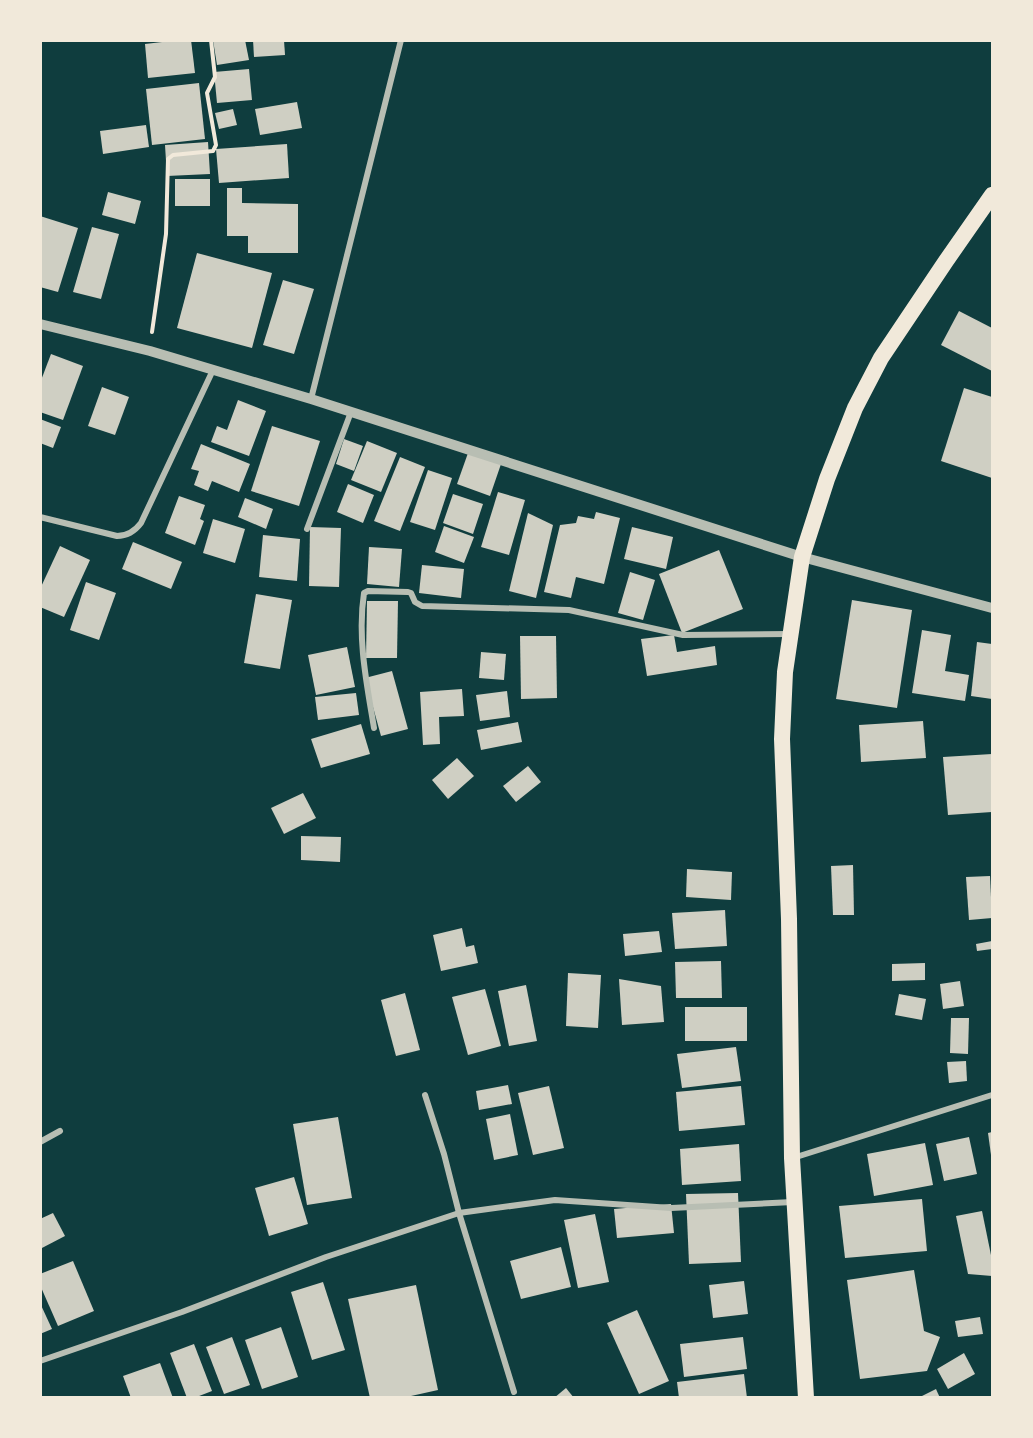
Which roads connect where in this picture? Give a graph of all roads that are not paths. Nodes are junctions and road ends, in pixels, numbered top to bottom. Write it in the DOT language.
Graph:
graph roads {
  1 [pos="401,40"];
  2 [pos="993,195"];
  3 [pos="40,324"];
  4 [pos="213,370"];
  5 [pos="311,399"];
  6 [pos="351,412"];
  7 [pos="40,518"];
  8 [pos="308,529"];
  9 [pos="802,557"];
  10 [pos="993,608"];
  11 [pos="791,634"];
  12 [pos="374,728"];
  13 [pos="425,1095"];
  14 [pos="993,1095"];
  15 [pos="60,1131"];
  16 [pos="40,1142"];
  17 [pos="792,1158"];
  18 [pos="794,1202"];
  19 [pos="459,1213"];
  20 [pos="40,1361"];
  21 [pos="514,1392"];
  22 [pos="806,1398"];
  1 -- 5 [label="street"];
  2 -- 9 [label="highway"];
  3 -- 4 [label="street"];
  4 -- 5 [label="street"];
  4 -- 7 [label="street"];
  5 -- 6 [label="street"];
  6 -- 8 [label="street"];
  6 -- 9 [label="street"];
  9 -- 10 [label="street"];
  9 -- 11 [label="highway"];
  11 -- 12 [label="street"];
  11 -- 17 [label="highway"];
  13 -- 19 [label="street"];
  14 -- 17 [label="street"];
  15 -- 16 [label="street"];
  17 -- 18 [label="highway"];
  18 -- 19 [label="street"];
  18 -- 22 [label="highway"];
  19 -- 20 [label="street"];
  19 -- 21 [label="street"];
}
